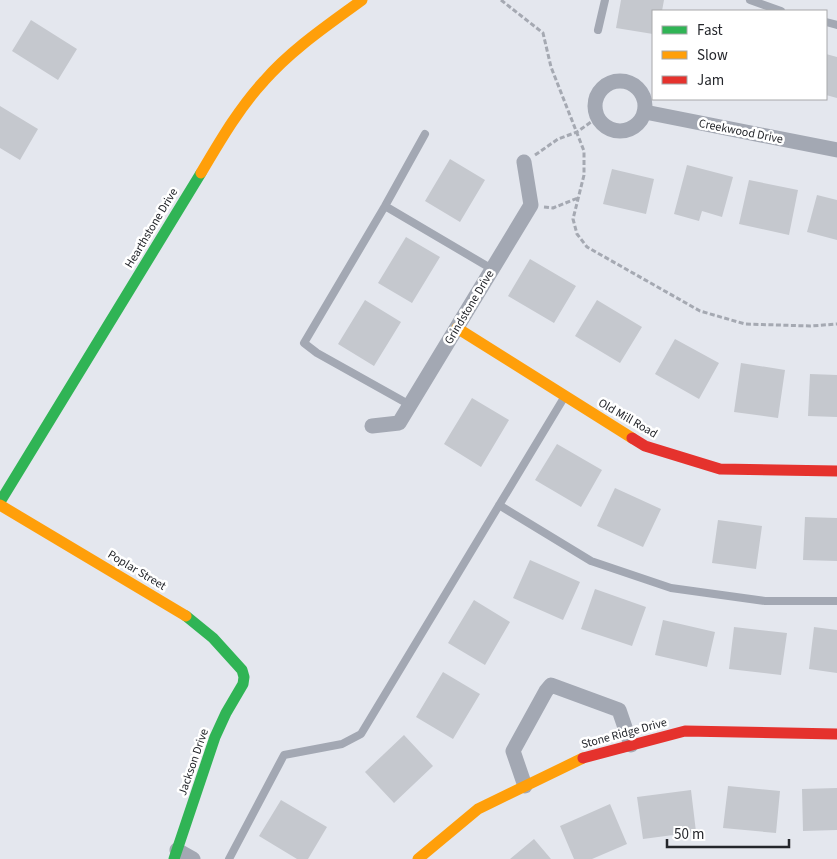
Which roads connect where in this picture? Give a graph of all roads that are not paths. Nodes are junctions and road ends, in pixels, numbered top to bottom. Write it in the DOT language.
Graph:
graph roads {
  1 [pos="362,0"];
  2 [pos="605,0"];
  3 [pos="750,0"];
  4 [pos="778,10"];
  5 [pos="598,30"];
  6 [pos="645,112"];
  7 [pos="425,134"];
  8 [pos="837,150"];
  9 [pos="524,162"];
  10 [pos="385,206"];
  11 [pos="492,269"];
  12 [pos="457,328"];
  13 [pos="565,396"];
  14 [pos="410,405"];
  15 [pos="372,426"];
  16 [pos="837,471"];
  17 [pos="0,504"];
  18 [pos="499,504"];
  19 [pos="837,601"];
  20 [pos="244,677"];
  21 [pos="837,734"];
  22 [pos="631,745"];
  23 [pos="525,786"];
  24 [pos="176,854"];
  25 [pos="193,859"];
  26 [pos="229,859"];
  27 [pos="418,859"];
  1 -- 17 [label="street, Hearthstone Drive"];
  2 -- 5 [label="lane"];
  3 -- 4 [label="lane"];
  6 -- 6 [label="street"];
  6 -- 8 [label="street, Creekwood Drive"];
  7 -- 10 [label="lane"];
  9 -- 11 [label="street, Grindstone Drive"];
  10 -- 11 [label="lane"];
  10 -- 14 [label="lane"];
  11 -- 12 [label="street, Grindstone Drive"];
  12 -- 13 [label="street, Old Mill Road"];
  12 -- 14 [label="street, Grindstone Drive"];
  13 -- 16 [label="street, Old Mill Road"];
  13 -- 18 [label="lane"];
  14 -- 15 [label="street, Grindstone Drive"];
  17 -- 20 [label="street, Poplar Street"];
  18 -- 19 [label="lane"];
  18 -- 26 [label="lane"];
  20 -- 24 [label="street, Jackson Drive"];
  21 -- 22 [label="street, Stone Ridge Drive"];
  22 -- 23 [label="street, Stone Ridge Drive"];
  22 -- 23 [label="street"];
  23 -- 27 [label="street, Stone Ridge Drive"];
  24 -- 25 [label="street"];
}
